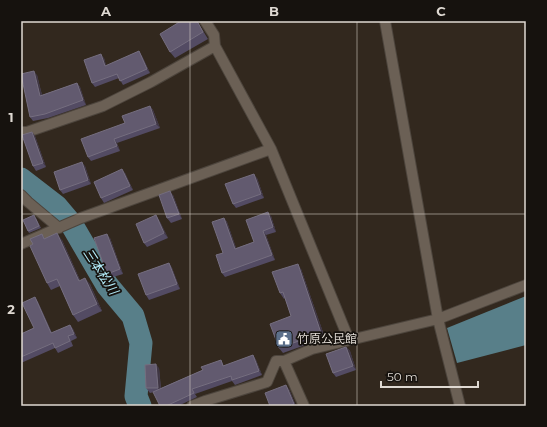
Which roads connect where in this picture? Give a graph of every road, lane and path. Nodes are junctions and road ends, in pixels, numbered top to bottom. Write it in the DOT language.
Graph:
graph roads {
  1 [pos="205,21"];
  2 [pos="385,21"];
  3 [pos="215,46"];
  4 [pos="21,132"];
  5 [pos="271,150"];
  6 [pos="21,195"];
  7 [pos="59,228"];
  8 [pos="21,244"];
  9 [pos="526,285"];
  10 [pos="438,319"];
  11 [pos="349,340"];
  12 [pos="284,361"];
  13 [pos="192,406"];
  14 [pos="304,406"];
  15 [pos="460,406"];
  1 -- 3 [label="street"];
  2 -- 10 [label="street"];
  3 -- 4 [label="street"];
  3 -- 5 [label="street"];
  5 -- 7 [label="street"];
  5 -- 11 [label="street"];
  6 -- 7 [label="street"];
  7 -- 8 [label="street"];
  9 -- 10 [label="street"];
  10 -- 11 [label="street"];
  10 -- 15 [label="street"];
  11 -- 12 [label="street"];
  12 -- 13 [label="street"];
  12 -- 14 [label="street"];
}
